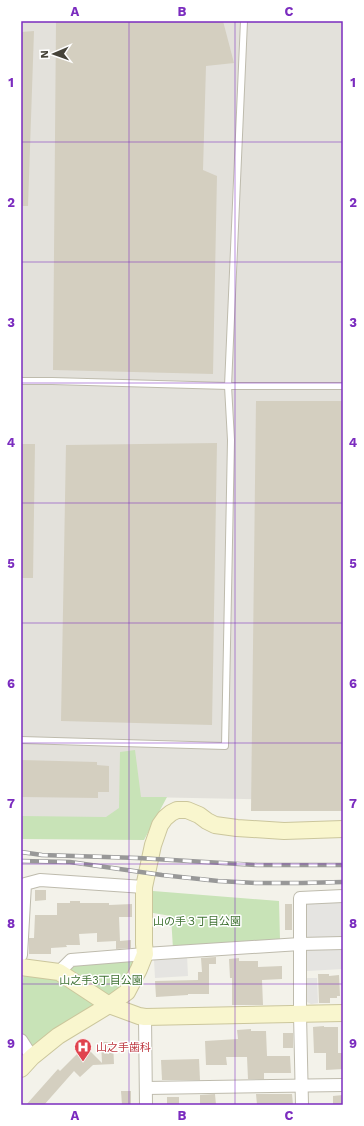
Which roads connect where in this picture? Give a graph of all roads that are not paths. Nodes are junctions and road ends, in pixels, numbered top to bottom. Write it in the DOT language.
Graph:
graph roads {
  1 [pos="244,21"];
  2 [pos="21,381"];
  3 [pos="228,386"];
  4 [pos="343,386"];
  5 [pos="21,740"];
  6 [pos="343,829"];
  7 [pos="144,887"];
  8 [pos="343,896"];
  9 [pos="343,943"];
  10 [pos="300,944"];
  11 [pos="144,954"];
  12 [pos="21,955"];
  13 [pos="21,967"];
  14 [pos="59,972"];
  15 [pos="109,1005"];
  16 [pos="343,1013"];
  17 [pos="300,1014"];
  18 [pos="145,1017"];
  19 [pos="21,1040"];
  20 [pos="32,1057"];
  21 [pos="21,1069"];
  22 [pos="343,1085"];
  23 [pos="302,1086"];
  24 [pos="146,1088"];
  25 [pos="146,1105"];
  26 [pos="302,1105"];
  1 -- 3 [label="lane"];
  2 -- 3 [label="lane"];
  3 -- 4 [label="lane"];
  3 -- 5 [label="lane"];
  6 -- 7 [label="street"];
  7 -- 11 [label="street"];
  7 -- 12 [label="street"];
  8 -- 10 [label="street"];
  9 -- 10 [label="street"];
  10 -- 11 [label="street"];
  10 -- 17 [label="street"];
  11 -- 14 [label="street"];
  11 -- 15 [label="street"];
  13 -- 14 [label="street"];
  14 -- 15 [label="street"];
  15 -- 18 [label="street"];
  15 -- 20 [label="street"];
  16 -- 17 [label="street"];
  17 -- 18 [label="street"];
  17 -- 23 [label="street"];
  18 -- 24 [label="street"];
  19 -- 20 [label="street"];
  20 -- 21 [label="street"];
  22 -- 23 [label="street"];
  23 -- 24 [label="street"];
  23 -- 26 [label="street"];
  24 -- 25 [label="street"];
}
